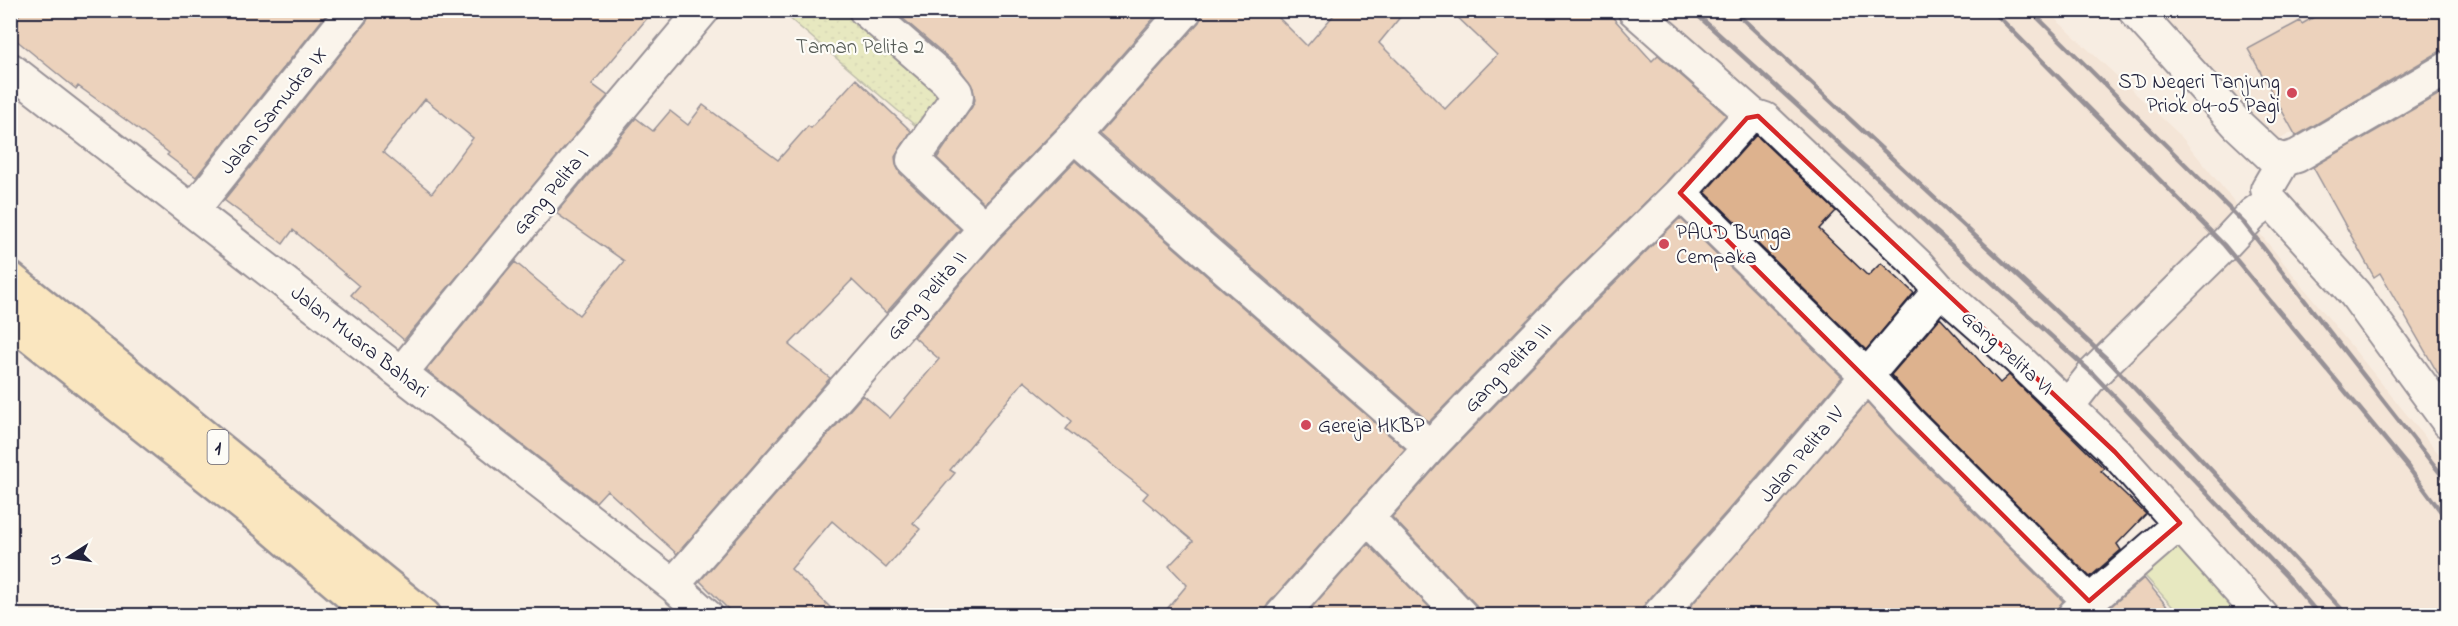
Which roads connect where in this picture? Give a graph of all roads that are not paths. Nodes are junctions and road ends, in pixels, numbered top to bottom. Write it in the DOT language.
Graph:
graph roads {
  1 [pos="353,10"];
  2 [pos="703,10"];
  3 [pos="865,10"];
  4 [pos="1186,10"];
  5 [pos="1634,10"];
  6 [pos="2134,10"];
  7 [pos="2448,68"];
  8 [pos="10,69"];
  9 [pos="1747,121"];
  10 [pos="1074,136"];
  11 [pos="2284,160"];
  12 [pos="1680,193"];
  13 [pos="2271,201"];
  14 [pos="193,210"];
  15 [pos="985,228"];
  16 [pos="10,279"];
  17 [pos="1940,290"];
  18 [pos="10,319"];
  19 [pos="401,373"];
  20 [pos="1867,376"];
  21 [pos="2068,406"];
  22 [pos="2448,422"];
  23 [pos="1430,447"];
  24 [pos="1367,517"];
  25 [pos="2180,523"];
  26 [pos="673,585"];
  27 [pos="2081,608"];
  28 [pos="376,615"];
  29 [pos="424,615"];
  30 [pos="707,615"];
  31 [pos="1281,615"];
  32 [pos="1462,615"];
  33 [pos="1658,615"];
  34 [pos="2262,615"];
  1 -- 14 [label="street, Jalan Samudra IX"];
  2 -- 19 [label="street, Gang Pelita I"];
  3 -- 15 [label="street"];
  4 -- 10 [label="street, Gang Pelita II"];
  5 -- 9 [label="street, Gang Pelita VI"];
  6 -- 11 [label="street"];
  7 -- 11 [label="street"];
  8 -- 14 [label="street, Jalan Muara Bahari"];
  9 -- 12 [label="street, Gang Pelita III"];
  9 -- 17 [label="street, Gang Pelita VI"];
  10 -- 15 [label="street, Gang Pelita II"];
  10 -- 23 [label="street"];
  11 -- 13 [label="street"];
  12 -- 20 [label="street"];
  12 -- 23 [label="street, Gang Pelita III"];
  13 -- 21 [label="street"];
  13 -- 22 [label="street"];
  14 -- 19 [label="street, Jalan Muara Bahari"];
  15 -- 26 [label="street, Gang Pelita II"];
  16 -- 29 [label="highway, 1"];
  17 -- 20 [label="street, Jalan Pelita IV"];
  17 -- 21 [label="street, Gang Pelita VI"];
  18 -- 28 [label="highway, 1"];
  19 -- 26 [label="street, Jalan Muara Bahari"];
  20 -- 27 [label="street"];
  20 -- 33 [label="street, Jalan Pelita IV"];
  21 -- 25 [label="street, Gang Pelita VI"];
  23 -- 24 [label="street, Gang Pelita III"];
  24 -- 31 [label="street, Gang Pelita III"];
  24 -- 32 [label="street"];
  25 -- 27 [label="street"];
  25 -- 34 [label="street, Gang Pelita VI"];
  26 -- 30 [label="street, Jalan Muara Bahari"];
}
